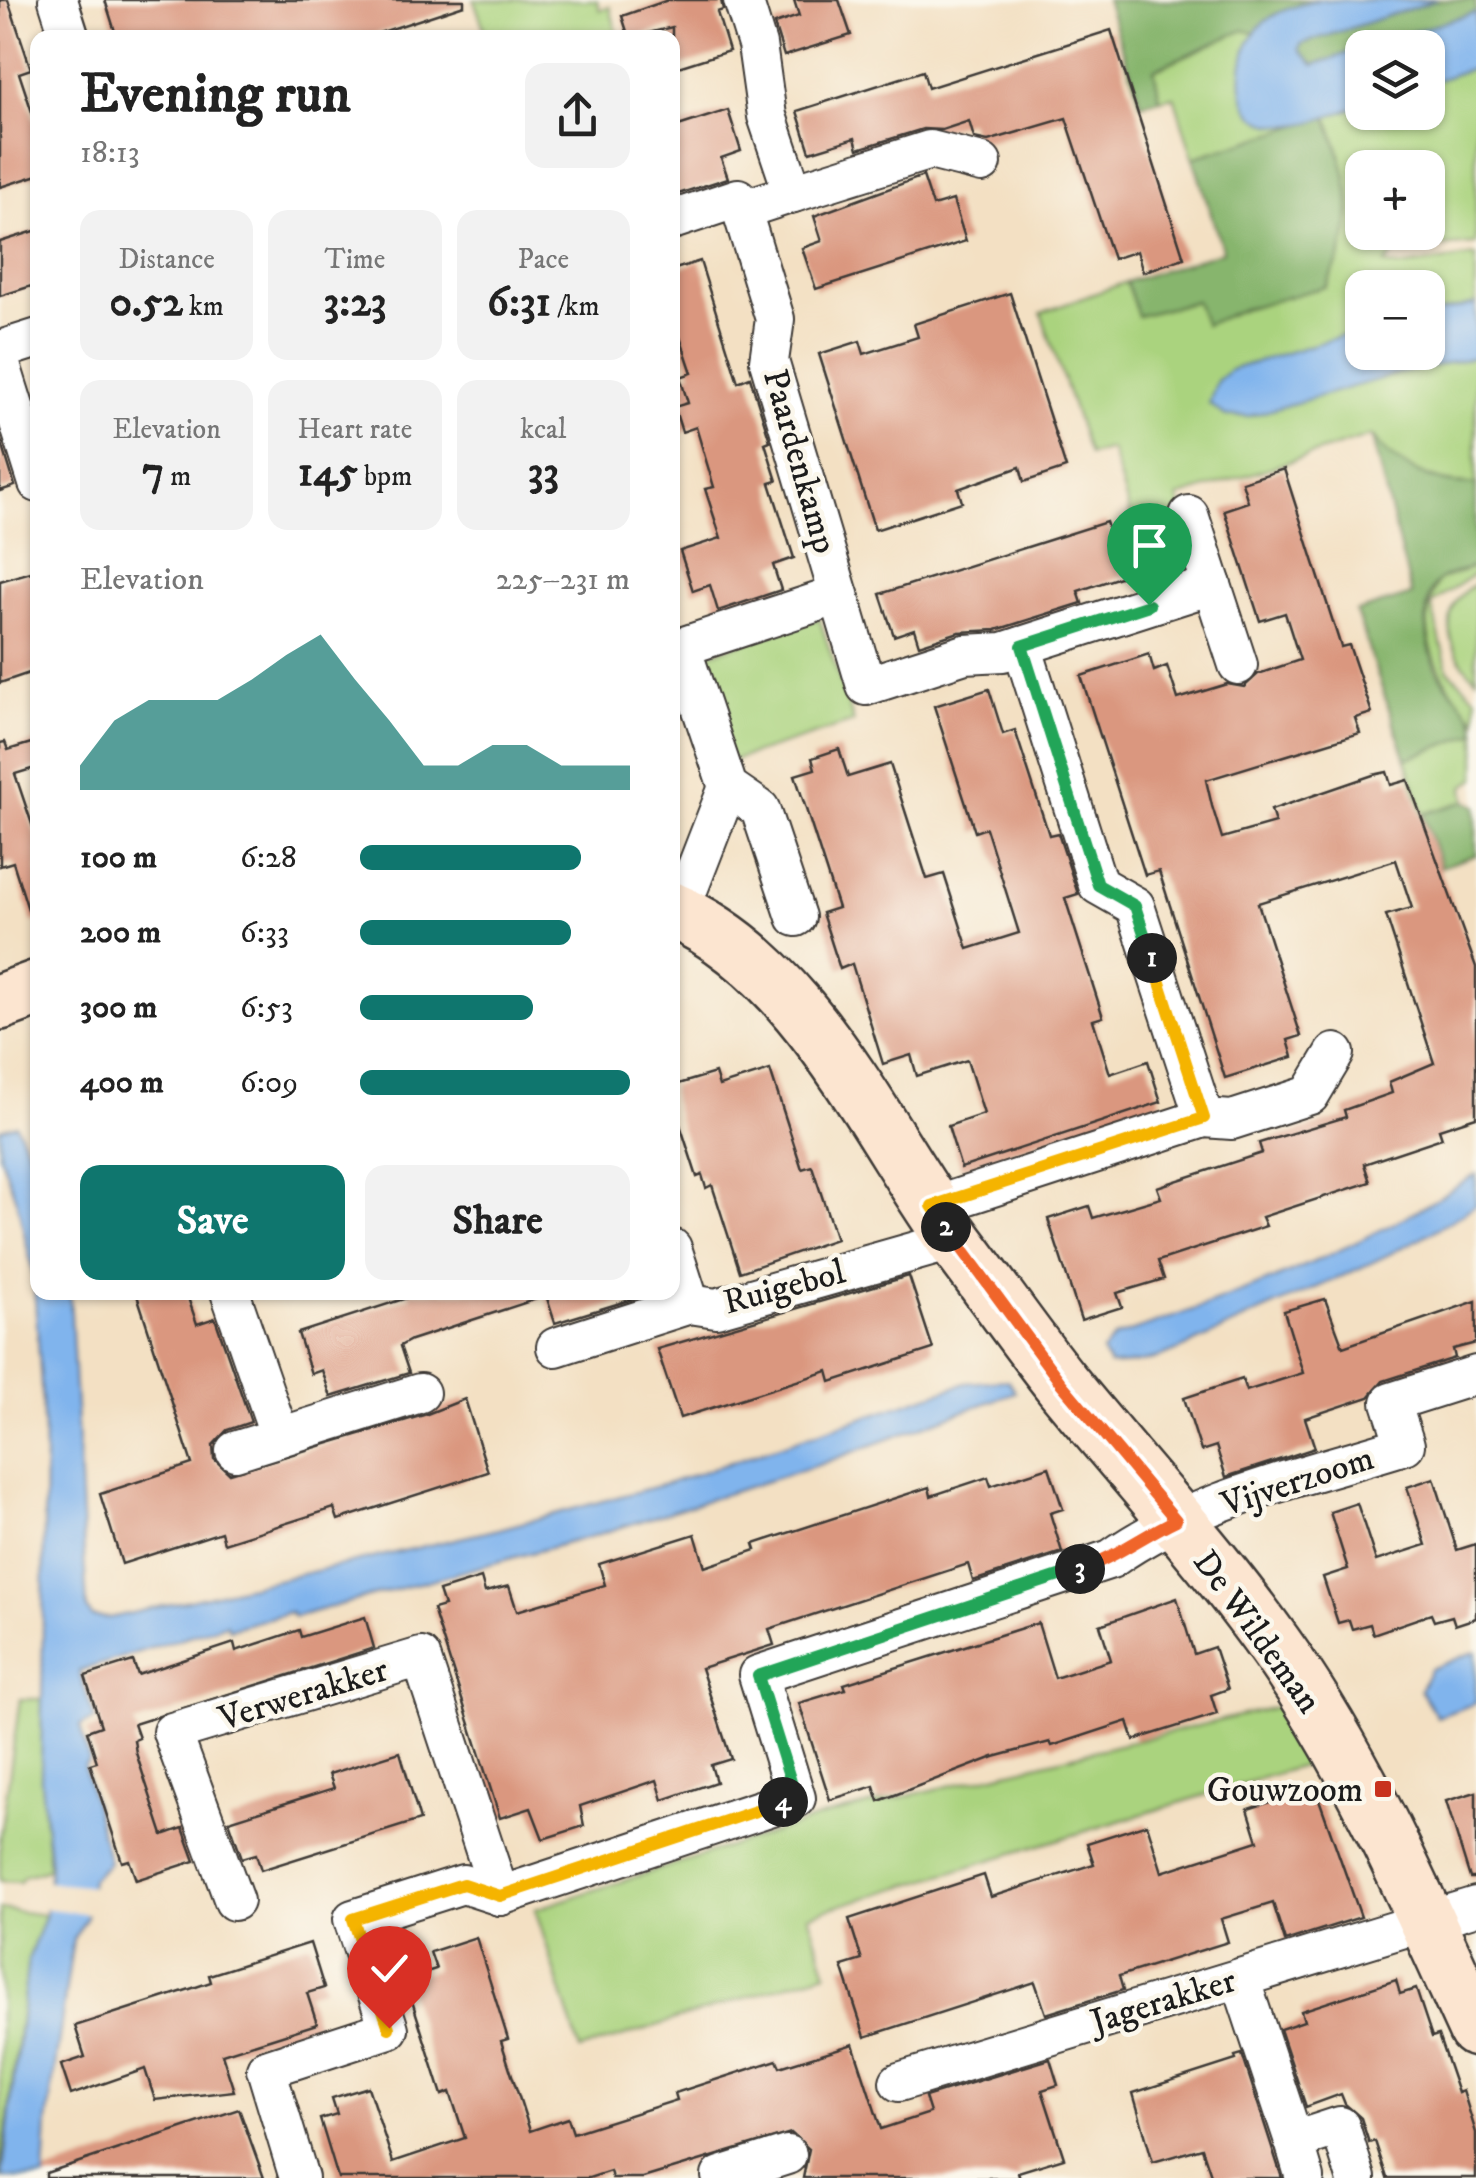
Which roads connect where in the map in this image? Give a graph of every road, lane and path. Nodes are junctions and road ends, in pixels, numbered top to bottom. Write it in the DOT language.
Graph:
graph roads {
  1 [pos="58,0"];
  2 [pos="743,0"];
  3 [pos="67,30"];
  4 [pos="982,162"];
  5 [pos="793,193"];
  6 [pos="741,210"];
  7 [pos="680,217"];
  8 [pos="30,341"];
  9 [pos="0,350"];
  10 [pos="0,362"];
  11 [pos="30,458"];
  12 [pos="1189,515"];
  13 [pos="1212,585"];
  14 [pos="839,596"];
  15 [pos="1022,646"];
  16 [pos="1238,665"];
  17 [pos="728,787"];
  18 [pos="680,902"];
  19 [pos="680,915"];
  20 [pos="796,916"];
  21 [pos="30,976"];
  22 [pos="0,977"];
  23 [pos="30,991"];
  24 [pos="0,1002"];
  25 [pos="1335,1053"];
  26 [pos="1204,1118"];
  27 [pos="943,1223"];
  28 [pos="680,1273"];
  29 [pos="233,1300"];
  30 [pos="690,1304"];
  31 [pos="556,1346"];
  32 [pos="1476,1375"];
  33 [pos="420,1393"];
  34 [pos="280,1437"];
  35 [pos="235,1451"];
  36 [pos="1176,1520"];
  37 [pos="500,1896"];
  38 [pos="234,1901"];
  39 [pos="1452,1914"];
  40 [pos="1240,1978"];
  41 [pos="1476,2029"];
  42 [pos="899,2082"];
  43 [pos="1294,2141"];
  44 [pos="787,2155"];
  45 [pos="741,2174"];
  46 [pos="300,2178"];
  47 [pos="1305,2178"];
  48 [pos="1356,2178"];
  1 -- 3 [label="street"];
  2 -- 5 [label="street"];
  4 -- 5 [label="street"];
  5 -- 6 [label="street"];
  6 -- 7 [label="street"];
  6 -- 14 [label="street, Paardenkamp"];
  8 -- 9 [label="street"];
  10 -- 11 [label="street"];
  12 -- 13 [label="street"];
  13 -- 15 [label="street"];
  13 -- 16 [label="street"];
  14 -- 15 [label="street, Paardenkamp"];
  14 -- 17 [label="street"];
  15 -- 26 [label="street"];
  17 -- 18 [label="street"];
  17 -- 20 [label="street"];
  19 -- 27 [label="street, De Wildeman"];
  21 -- 22 [label="street"];
  23 -- 24 [label="street"];
  25 -- 26 [label="street, Ruigebol"];
  26 -- 27 [label="street, Ruigebol"];
  27 -- 30 [label="street, Ruigebol"];
  27 -- 36 [label="street, De Wildeman"];
  28 -- 30 [label="street"];
  29 -- 34 [label="street"];
  30 -- 31 [label="street, Ruigebol"];
  32 -- 36 [label="street, Vijverzoom"];
  33 -- 34 [label="street"];
  34 -- 35 [label="street"];
  36 -- 37 [label="street"];
  36 -- 39 [label="street, De Wildeman"];
  37 -- 38 [label="street, Verwerakker"];
  37 -- 46 [label="street"];
  39 -- 40 [label="street, Jagerakker"];
  39 -- 41 [label="street, De Wildeman"];
  40 -- 42 [label="street, Jagerakker"];
  40 -- 43 [label="street"];
  43 -- 47 [label="street"];
  43 -- 48 [label="street"];
  44 -- 45 [label="street"];
}
